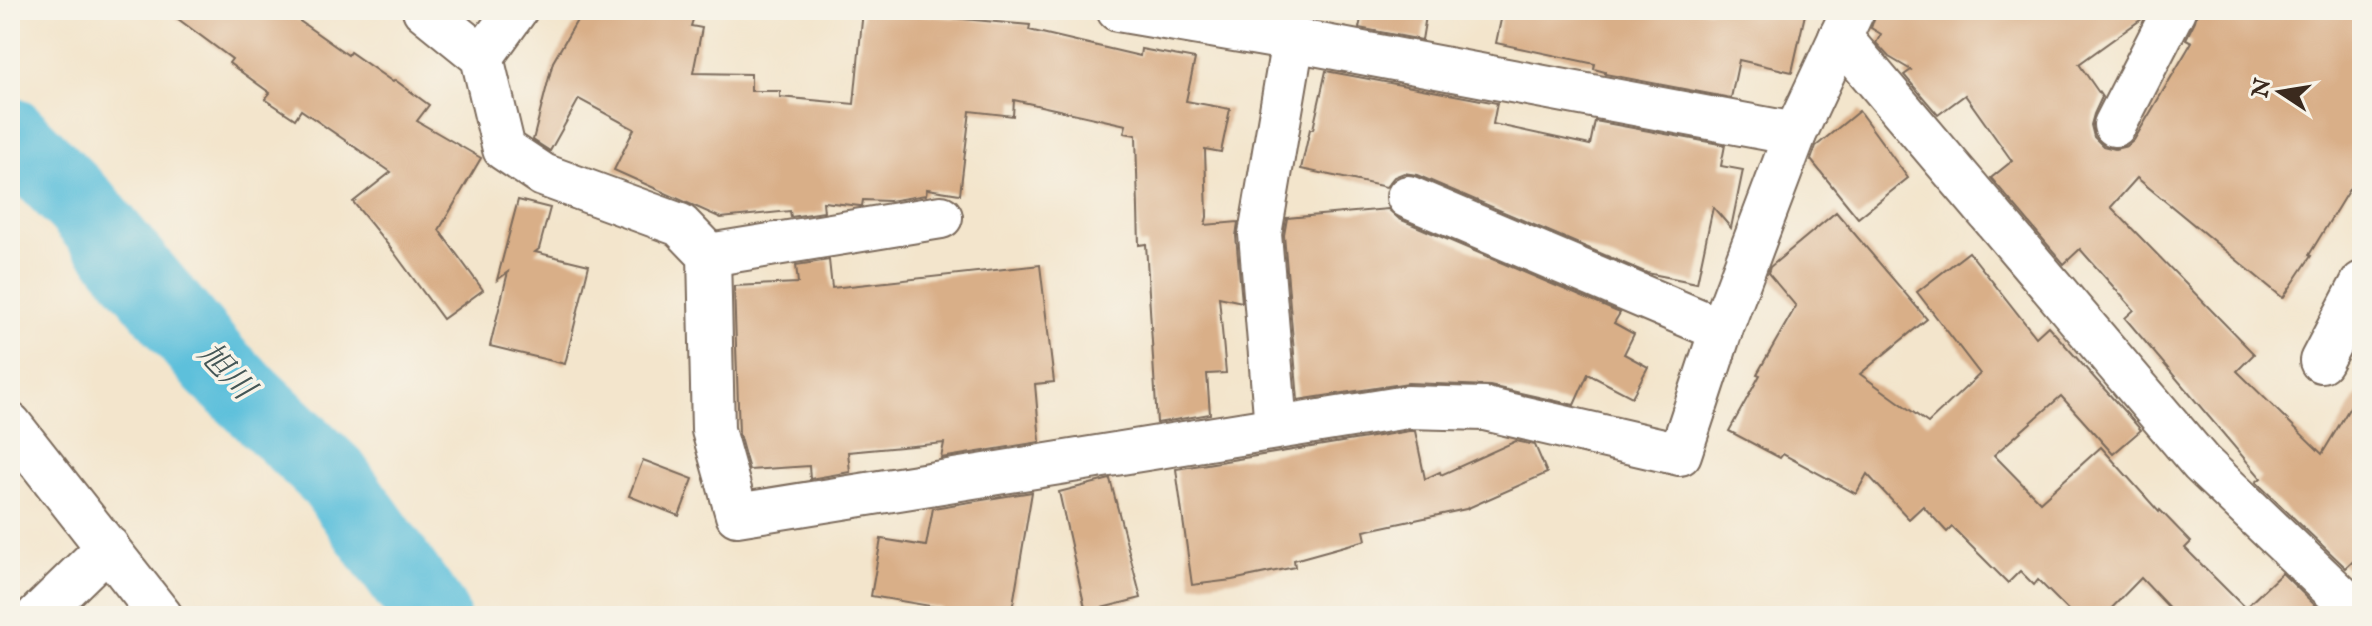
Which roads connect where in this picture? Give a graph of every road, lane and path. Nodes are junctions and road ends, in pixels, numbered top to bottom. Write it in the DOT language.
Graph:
graph roads {
  1 [pos="424,10"];
  2 [pos="516,10"];
  3 [pos="1118,10"];
  4 [pos="2174,10"];
  5 [pos="1847,24"];
  6 [pos="1293,40"];
  7 [pos="482,57"];
  8 [pos="2115,125"];
  9 [pos="1795,134"];
  10 [pos="1408,197"];
  11 [pos="941,217"];
  12 [pos="709,255"];
  13 [pos="2362,283"];
  14 [pos="1721,330"];
  15 [pos="2321,361"];
  16 [pos="10,424"];
  17 [pos="1276,427"];
  18 [pos="108,547"];
  19 [pos="37,616"];
  20 [pos="161,616"];
  21 [pos="2361,616"];
  1 -- 7 [label="street"];
  2 -- 7 [label="street"];
  3 -- 6 [label="street"];
  4 -- 8 [label="street"];
  5 -- 9 [label="street"];
  5 -- 21 [label="street"];
  6 -- 9 [label="street"];
  6 -- 17 [label="street"];
  7 -- 12 [label="street"];
  9 -- 14 [label="street"];
  10 -- 14 [label="street"];
  11 -- 12 [label="street"];
  12 -- 17 [label="street"];
  13 -- 15 [label="street"];
  14 -- 17 [label="street"];
  16 -- 18 [label="street"];
  18 -- 19 [label="street"];
  18 -- 20 [label="street"];
}
